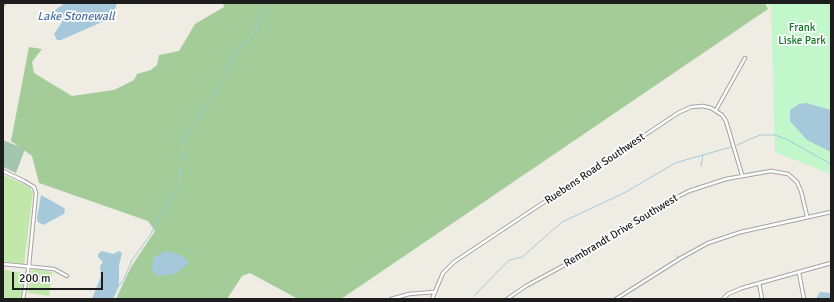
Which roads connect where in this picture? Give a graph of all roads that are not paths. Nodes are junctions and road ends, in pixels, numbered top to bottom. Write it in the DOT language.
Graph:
graph roads {
  1 [pos="745,58"];
  2 [pos="716,110"];
  3 [pos="3,171"];
  4 [pos="742,175"];
  5 [pos="831,212"];
  6 [pos="807,216"];
  7 [pos="831,263"];
  8 [pos="3,264"];
  9 [pos="28,266"];
  10 [pos="799,273"];
  11 [pos="67,276"];
  12 [pos="758,283"];
  13 [pos="434,292"];
  14 [pos="23,299"];
  15 [pos="391,299"];
  16 [pos="432,299"];
  17 [pos="507,299"];
  18 [pos="616,299"];
  19 [pos="723,299"];
  20 [pos="762,299"];
  21 [pos="804,299"];
  1 -- 2 [label="street"];
  2 -- 4 [label="street"];
  2 -- 13 [label="street, Ruebens Road Southwest"];
  3 -- 9 [label="street"];
  4 -- 6 [label="street, Rembrandt Drive Southwest"];
  4 -- 17 [label="street, Rembrandt Drive Southwest"];
  5 -- 6 [label="street"];
  6 -- 18 [label="street"];
  7 -- 10 [label="street"];
  8 -- 9 [label="street"];
  9 -- 11 [label="street"];
  9 -- 14 [label="street"];
  10 -- 12 [label="street"];
  10 -- 21 [label="street"];
  12 -- 19 [label="street"];
  12 -- 20 [label="street"];
  13 -- 15 [label="street"];
  13 -- 16 [label="street, Ruebens Road Southwest"];
}
